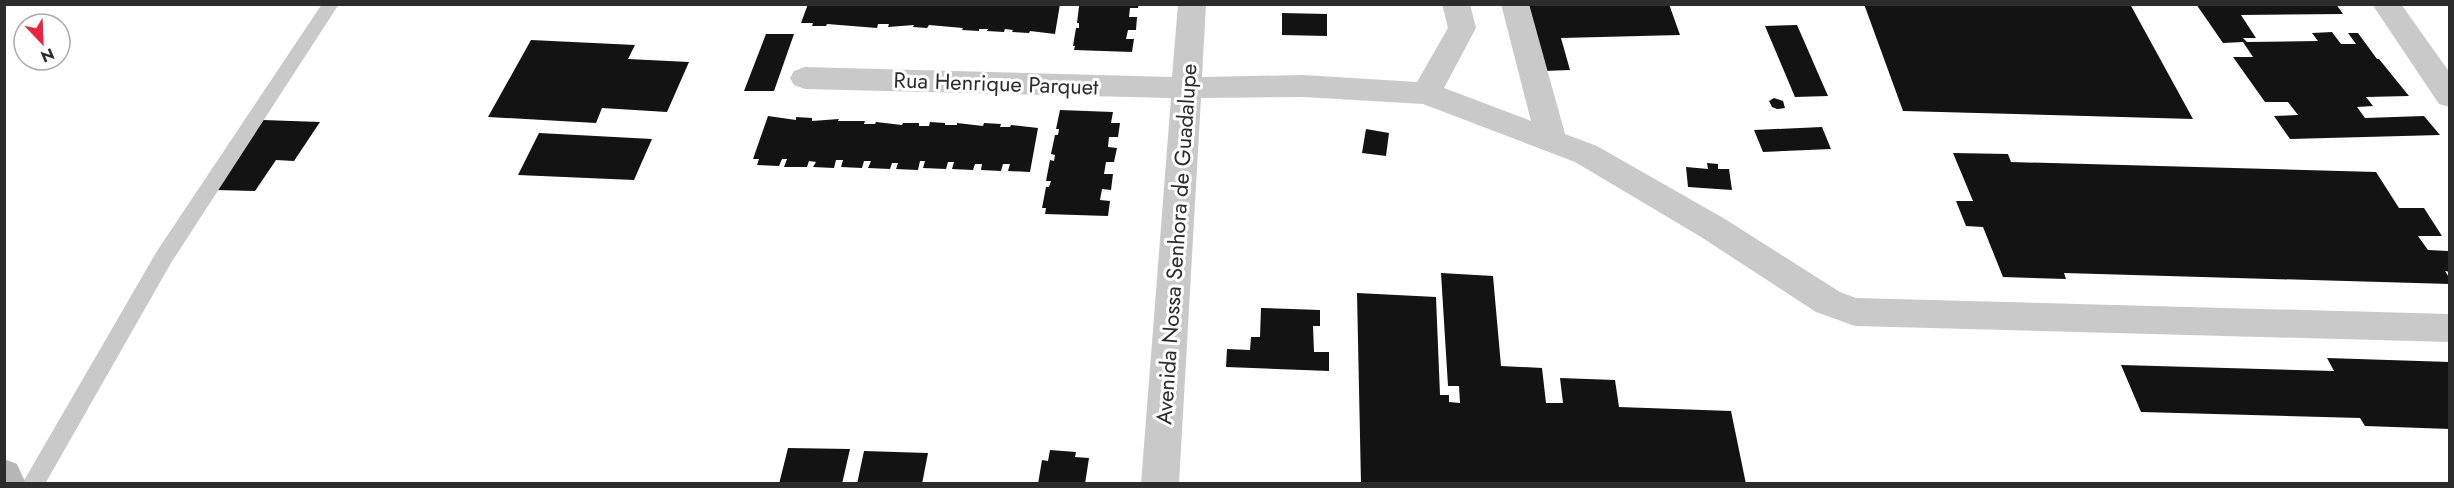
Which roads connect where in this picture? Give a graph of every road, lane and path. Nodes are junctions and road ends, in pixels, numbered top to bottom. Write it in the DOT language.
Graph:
graph roads {
  1 [pos="331,4"];
  2 [pos="1192,4"];
  3 [pos="1456,4"];
  4 [pos="1515,4"];
  5 [pos="2386,4"];
  6 [pos="805,78"];
  7 [pos="1187,88"];
  8 [pos="1426,93"];
  9 [pos="2450,96"];
  10 [pos="1552,142"];
  11 [pos="2450,328"];
  12 [pos="4,476"];
  13 [pos="7,483"];
  14 [pos="33,483"];
  15 [pos="1160,483"];
  1 -- 14 [label="lane"];
  2 -- 7 [label="street, Avenida Nossa Senhora de Guadalupe"];
  3 -- 8 [label="street"];
  4 -- 10 [label="street"];
  5 -- 9 [label="street"];
  6 -- 7 [label="street, Rua Henrique Parquet"];
  7 -- 8 [label="street, Rua Henrique Parquet"];
  7 -- 15 [label="street, Avenida Nossa Senhora de Guadalupe"];
  8 -- 10 [label="street, Rua Henrique Parquet"];
  10 -- 11 [label="street, Rua Henrique Parquet"];
  12 -- 13 [label="main road"];
}
